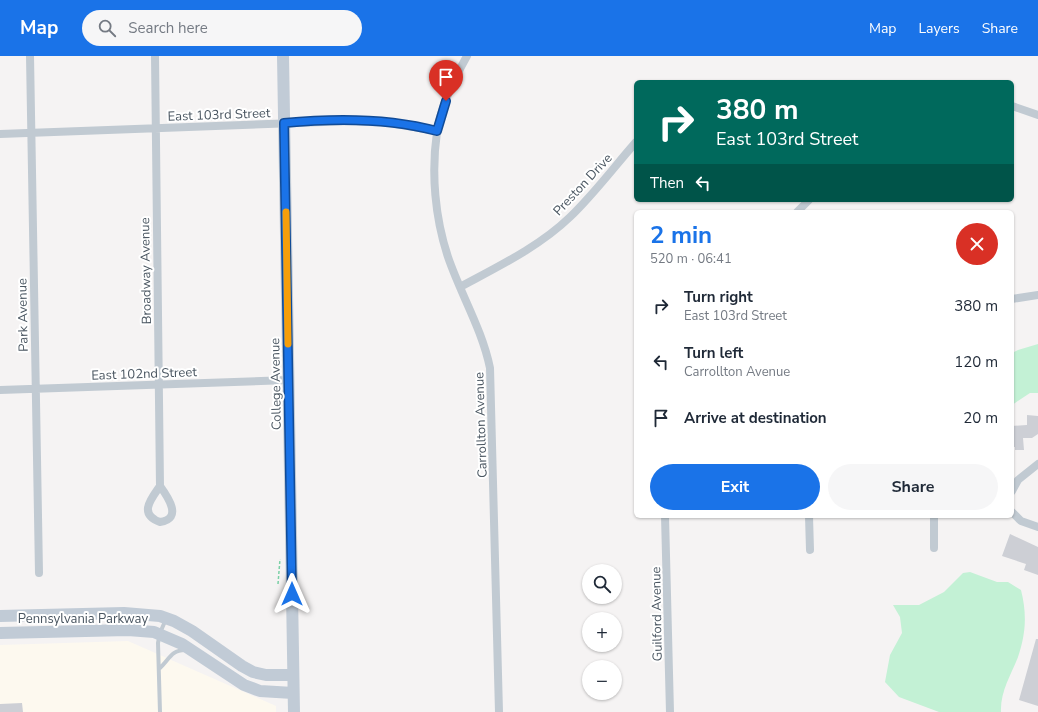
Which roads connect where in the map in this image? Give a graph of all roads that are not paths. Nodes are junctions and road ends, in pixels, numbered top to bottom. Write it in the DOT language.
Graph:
graph roads {
  1 [pos="30,56"];
  2 [pos="155,56"];
  3 [pos="283,56"];
  4 [pos="467,56"];
  5 [pos="1014,107"];
  6 [pos="1038,115"];
  7 [pos="284,123"];
  8 [pos="156,129"];
  9 [pos="437,131"];
  10 [pos="31,133"];
  11 [pos="0,134"];
  12 [pos="634,144"];
  13 [pos="807,202"];
  14 [pos="799,210"];
  15 [pos="460,287"];
  16 [pos="1038,295"];
  17 [pos="1014,299"];
  18 [pos="289,380"];
  19 [pos="159,384"];
  20 [pos="35,389"];
  21 [pos="0,390"];
  22 [pos="1038,464"];
  23 [pos="160,486"];
  24 [pos="1014,487"];
  25 [pos="1014,514"];
  26 [pos="665,518"];
  27 [pos="809,518"];
  28 [pos="934,518"];
  29 [pos="1038,527"];
  30 [pos="934,548"];
  31 [pos="810,550"];
  32 [pos="39,573"];
  33 [pos="0,616"];
  34 [pos="166,618"];
  35 [pos="0,633"];
  36 [pos="160,633"];
  37 [pos="191,650"];
  38 [pos="160,668"];
  39 [pos="293,675"];
  40 [pos="293,693"];
  41 [pos="160,712"];
  42 [pos="294,712"];
  43 [pos="499,712"];
  44 [pos="670,712"];
  1 -- 10 [label="street, Park Avenue"];
  2 -- 8 [label="street, Broadway Avenue"];
  3 -- 7 [label="main road, College Avenue"];
  4 -- 9 [label="street, Carrollton Avenue"];
  5 -- 6 [label="street"];
  7 -- 8 [label="street, East 103rd Street"];
  7 -- 9 [label="street, East 103rd Street"];
  7 -- 18 [label="main road, College Avenue"];
  8 -- 10 [label="street, East 103rd Street"];
  8 -- 19 [label="street, Broadway Avenue"];
  9 -- 15 [label="street, Carrollton Avenue"];
  10 -- 11 [label="street, East 103rd Street"];
  10 -- 20 [label="street, Park Avenue"];
  12 -- 15 [label="street, Preston Drive"];
  13 -- 14 [label="street"];
  15 -- 43 [label="street, Carrollton Avenue"];
  16 -- 17 [label="street"];
  18 -- 19 [label="street, East 102nd Street"];
  18 -- 39 [label="main road, College Avenue"];
  19 -- 20 [label="street, East 102nd Street"];
  19 -- 23 [label="street, Broadway Avenue"];
  20 -- 21 [label="street, East 102nd Street"];
  20 -- 32 [label="street, Park Avenue"];
  22 -- 24 [label="street"];
  25 -- 29 [label="street"];
  26 -- 44 [label="street, Guilford Avenue"];
  27 -- 31 [label="street"];
  28 -- 30 [label="street"];
  33 -- 34 [label="main road, Pennsylvania Parkway"];
  34 -- 36 [label="lane"];
  34 -- 39 [label="main road, Pennsylvania Parkway"];
  35 -- 36 [label="main road, Pennsylvania Parkway"];
  36 -- 37 [label="main road, Pennsylvania Parkway"];
  36 -- 38 [label="lane"];
  37 -- 38 [label="lane"];
  37 -- 40 [label="main road, Pennsylvania Parkway"];
  38 -- 41 [label="lane"];
  39 -- 40 [label="main road, College Avenue"];
  40 -- 42 [label="main road, College Avenue"];
}
